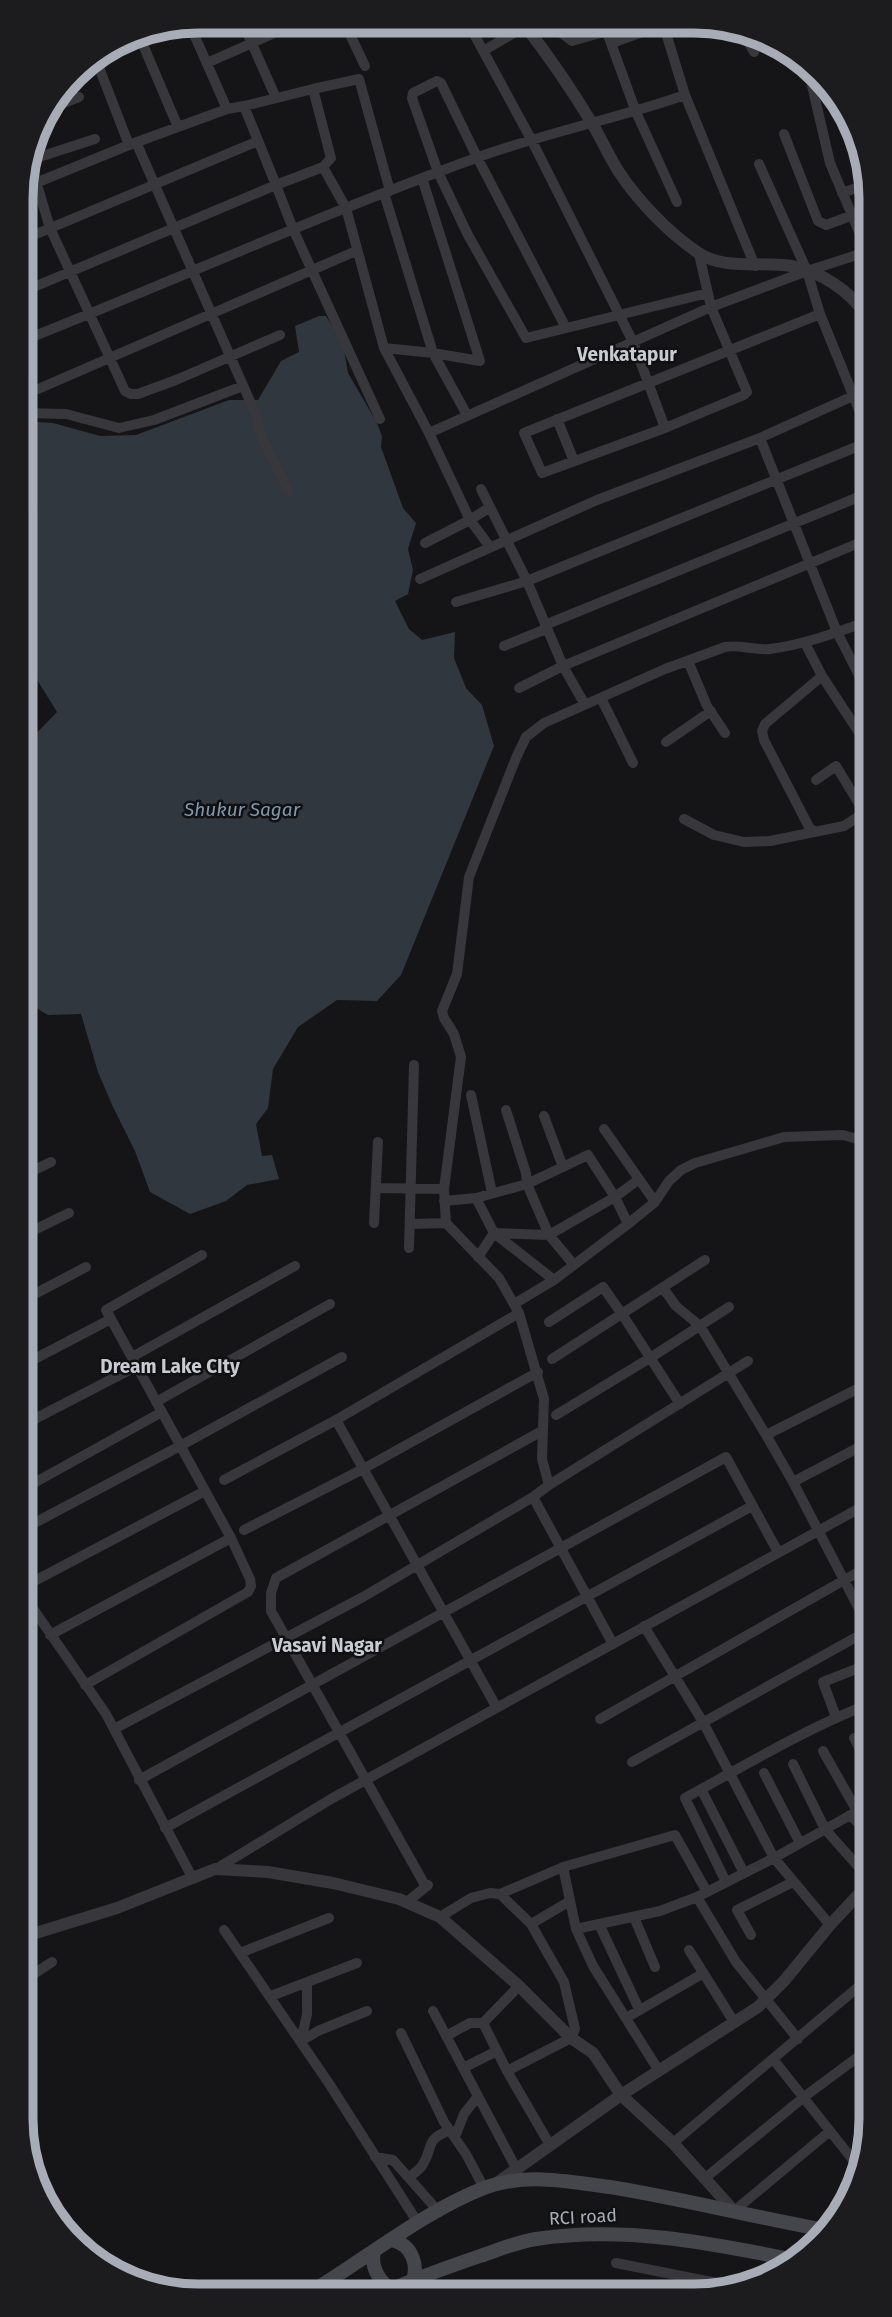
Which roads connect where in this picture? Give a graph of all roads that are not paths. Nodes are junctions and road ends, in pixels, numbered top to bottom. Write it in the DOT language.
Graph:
graph roads {
  1 [pos="474,33"];
  2 [pos="511,33"];
  3 [pos="531,33"];
  4 [pos="561,33"];
  5 [pos="591,33"];
  6 [pos="608,33"];
  7 [pos="639,33"];
  8 [pos="666,33"];
  9 [pos="194,34"];
  10 [pos="248,34"];
  11 [pos="270,34"];
  12 [pos="350,34"];
  13 [pos="251,42"];
  14 [pos="611,43"];
  15 [pos="749,43"];
  16 [pos="142,44"];
  17 [pos="483,51"];
  18 [pos="754,52"];
  19 [pos="206,63"];
  20 [pos="99,66"];
  21 [pos="365,66"];
  22 [pos="811,82"];
  23 [pos="313,89"];
  24 [pos="684,95"];
  25 [pos="79,97"];
  26 [pos="276,98"];
  27 [pos="64,103"];
  28 [pos="244,106"];
  29 [pos="227,109"];
  30 [pos="636,112"];
  31 [pos="592,124"];
  32 [pos="178,127"];
  33 [pos="785,134"];
  34 [pos="95,139"];
  35 [pos="531,139"];
  36 [pos="258,141"];
  37 [pos="132,144"];
  38 [pos="39,156"];
  39 [pos="477,157"];
  40 [pos="759,164"];
  41 [pos="323,167"];
  42 [pos="438,172"];
  43 [pos="35,176"];
  44 [pos="422,178"];
  45 [pos="37,183"];
  46 [pos="154,183"];
  47 [pos="276,185"];
  48 [pos="858,187"];
  49 [pos="387,192"];
  50 [pos="842,193"];
  51 [pos="677,202"];
  52 [pos="346,208"];
  53 [pos="853,215"];
  54 [pos="173,227"];
  55 [pos="50,229"];
  56 [pos="293,229"];
  57 [pos="859,231"];
  58 [pos="34,235"];
  59 [pos="356,251"];
  60 [pos="699,254"];
  61 [pos="859,254"];
  62 [pos="755,266"];
  63 [pos="192,270"];
  64 [pos="312,270"];
  65 [pos="69,271"];
  66 [pos="807,271"];
  67 [pos="34,287"];
  68 [pos="708,292"];
  69 [pos="859,305"];
  70 [pos="712,307"];
  71 [pos="91,313"];
  72 [pos="212,314"];
  73 [pos="618,314"];
  74 [pos="820,314"];
  75 [pos="566,328"];
  76 [pos="280,335"];
  77 [pos="34,336"];
  78 [pos="633,342"];
  79 [pos="384,348"];
  80 [pos="729,351"];
  81 [pos="433,353"];
  82 [pos="231,356"];
  83 [pos="109,357"];
  84 [pos="648,384"];
  85 [pos="243,386"];
  86 [pos="34,391"];
  87 [pos="853,396"];
  88 [pos="859,410"];
  89 [pos="34,413"];
  90 [pos="467,415"];
  91 [pos="380,419"];
  92 [pos="557,419"];
  93 [pos="665,428"];
  94 [pos="429,433"];
  95 [pos="760,438"];
  96 [pos="859,446"];
  97 [pos="574,461"];
  98 [pos="778,479"];
  99 [pos="481,489"];
  100 [pos="289,491"];
  101 [pos="859,497"];
  102 [pos="490,507"];
  103 [pos="470,520"];
  104 [pos="794,523"];
  105 [pos="507,540"];
  106 [pos="425,542"];
  107 [pos="859,543"];
  108 [pos="489,547"];
  109 [pos="811,562"];
  110 [pos="420,579"];
  111 [pos="527,582"];
  112 [pos="456,602"];
  113 [pos="859,624"];
  114 [pos="545,627"];
  115 [pos="837,632"];
  116 [pos="805,643"];
  117 [pos="504,646"];
  118 [pos="688,661"];
  119 [pos="563,666"];
  120 [pos="859,675"];
  121 [pos="822,676"];
  122 [pos="519,688"];
  123 [pos="601,698"];
  124 [pos="584,704"];
  125 [pos="710,711"];
  126 [pos="859,732"];
  127 [pos="725,733"];
  128 [pos="666,742"];
  129 [pos="632,763"];
  130 [pos="816,780"];
  131 [pos="859,800"];
  132 [pos="859,817"];
  133 [pos="684,819"];
  134 [pos="814,832"];
  135 [pos="414,1065"];
  136 [pos="471,1095"];
  137 [pos="506,1110"];
  138 [pos="544,1116"];
  139 [pos="604,1129"];
  140 [pos="859,1139"];
  141 [pos="378,1142"];
  142 [pos="51,1162"];
  143 [pos="563,1167"];
  144 [pos="33,1170"];
  145 [pos="638,1180"];
  146 [pos="527,1184"];
  147 [pos="376,1188"];
  148 [pos="410,1189"];
  149 [pos="444,1189"];
  150 [pos="492,1193"];
  151 [pos="615,1197"];
  152 [pos="476,1198"];
  153 [pos="444,1200"];
  154 [pos="655,1202"];
  155 [pos="69,1213"];
  156 [pos="374,1223"];
  157 [pos="446,1223"];
  158 [pos="411,1224"];
  159 [pos="628,1224"];
  160 [pos="33,1230"];
  161 [pos="494,1233"];
  162 [pos="549,1235"];
  163 [pos="409,1248"];
  164 [pos="202,1255"];
  165 [pos="478,1256"];
  166 [pos="705,1260"];
  167 [pos="574,1265"];
  168 [pos="295,1266"];
  169 [pos="86,1267"];
  170 [pos="554,1280"];
  171 [pos="663,1288"];
  172 [pos="33,1294"];
  173 [pos="330,1304"];
  174 [pos="729,1307"];
  175 [pos="517,1308"];
  176 [pos="622,1314"];
  177 [pos="111,1319"];
  178 [pos="549,1322"];
  179 [pos="700,1326"];
  180 [pos="342,1357"];
  181 [pos="650,1358"];
  182 [pos="552,1359"];
  183 [pos="33,1360"];
  184 [pos="748,1361"];
  185 [pos="134,1362"];
  186 [pos="538,1372"];
  187 [pos="729,1374"];
  188 [pos="858,1388"];
  189 [pos="156,1402"];
  190 [pos="680,1405"];
  191 [pos="162,1412"];
  192 [pos="556,1415"];
  193 [pos="33,1419"];
  194 [pos="336,1420"];
  195 [pos="542,1431"];
  196 [pos="766,1435"];
  197 [pos="180,1446"];
  198 [pos="858,1448"];
  199 [pos="363,1469"];
  200 [pos="224,1480"];
  201 [pos="793,1482"];
  202 [pos="33,1483"];
  203 [pos="549,1485"];
  204 [pos="205,1491"];
  205 [pos="533,1497"];
  206 [pos="752,1506"];
  207 [pos="858,1509"];
  208 [pos="390,1516"];
  209 [pos="33,1524"];
  210 [pos="244,1530"];
  211 [pos="818,1531"];
  212 [pos="231,1538"];
  213 [pos="562,1549"];
  214 [pos="778,1552"];
  215 [pos="418,1564"];
  216 [pos="858,1572"];
  217 [pos="844,1579"];
  218 [pos="33,1582"];
  219 [pos="586,1596"];
  220 [pos="858,1608"];
  221 [pos="33,1610"];
  222 [pos="444,1612"];
  223 [pos="644,1626"];
  224 [pos="50,1635"];
  225 [pos="858,1635"];
  226 [pos="285,1637"];
  227 [pos="613,1644"];
  228 [pos="470,1662"];
  229 [pos="858,1668"];
  230 [pos="674,1675"];
  231 [pos="85,1685"];
  232 [pos="312,1685"];
  233 [pos="858,1708"];
  234 [pos="497,1709"];
  235 [pos="836,1717"];
  236 [pos="600,1718"];
  237 [pos="703,1722"];
  238 [pos="114,1729"];
  239 [pos="337,1732"];
  240 [pos="854,1738"];
  241 [pos="858,1746"];
  242 [pos="823,1751"];
  243 [pos="632,1762"];
  244 [pos="793,1763"];
  245 [pos="729,1772"];
  246 [pos="764,1773"];
  247 [pos="139,1780"];
  248 [pos="364,1781"];
  249 [pos="701,1789"];
  250 [pos="858,1810"];
  251 [pos="853,1813"];
  252 [pos="858,1819"];
  253 [pos="165,1828"];
  254 [pos="825,1829"];
  255 [pos="800,1843"];
  256 [pos="774,1858"];
  257 [pos="563,1867"];
  258 [pos="858,1867"];
  259 [pos="215,1869"];
  260 [pos="744,1873"];
  261 [pos="193,1880"];
  262 [pos="726,1882"];
  263 [pos="793,1882"];
  264 [pos="500,1894"];
  265 [pos="702,1894"];
  266 [pos="858,1894"];
  267 [pos="570,1901"];
  268 [pos="407,1902"];
  269 [pos="440,1917"];
  270 [pos="634,1917"];
  271 [pos="329,1918"];
  272 [pos="531,1924"];
  273 [pos="599,1924"];
  274 [pos="830,1926"];
  275 [pos="576,1929"];
  276 [pos="224,1930"];
  277 [pos="33,1934"];
  278 [pos="751,1935"];
  279 [pos="690,1950"];
  280 [pos="240,1953"];
  281 [pos="52,1962"];
  282 [pos="357,1963"];
  283 [pos="655,1967"];
  284 [pos="33,1974"];
  285 [pos="702,1974"];
  286 [pos="307,1982"];
  287 [pos="519,1986"];
  288 [pos="858,1987"];
  289 [pos="271,1996"];
  290 [pos="765,1999"];
  291 [pos="639,2009"];
  292 [pos="367,2011"];
  293 [pos="433,2011"];
  294 [pos="626,2018"];
  295 [pos="734,2022"];
  296 [pos="483,2023"];
  297 [pos="401,2033"];
  298 [pos="446,2036"];
  299 [pos="571,2038"];
  300 [pos="798,2039"];
  301 [pos="301,2041"];
  302 [pos="497,2051"];
  303 [pos="858,2057"];
  304 [pos="773,2059"];
  305 [pos="463,2068"];
  306 [pos="507,2071"];
  307 [pos="659,2071"];
  308 [pos="621,2095"];
  309 [pos="478,2096"];
  310 [pos="804,2097"];
  311 [pos="830,2131"];
  312 [pos="452,2134"];
  313 [pos="673,2143"];
  314 [pos="550,2144"];
  315 [pos="375,2157"];
  316 [pos="854,2159"];
  317 [pos="516,2168"];
  318 [pos="409,2178"];
  319 [pos="704,2179"];
  320 [pos="488,2187"];
  321 [pos="734,2211"];
  322 [pos="439,2212"];
  323 [pos="418,2224"];
  324 [pos="818,2228"];
  325 [pos="392,2241"];
  326 [pos="374,2252"];
  327 [pos="782,2258"];
  328 [pos="616,2263"];
  329 [pos="713,2282"];
  330 [pos="324,2284"];
  331 [pos="385,2284"];
  332 [pos="412,2284"];
  333 [pos="417,2284"];
  1 -- 17 [label="street"];
  2 -- 17 [label="street"];
  3 -- 31 [label="street"];
  4 -- 5 [label="street"];
  6 -- 14 [label="street"];
  7 -- 14 [label="street"];
  8 -- 24 [label="street"];
  9 -- 19 [label="street"];
  10 -- 13 [label="street"];
  11 -- 13 [label="street"];
  12 -- 21 [label="street"];
  13 -- 19 [label="street"];
  13 -- 26 [label="street"];
  14 -- 30 [label="street"];
  15 -- 18 [label="street"];
  16 -- 32 [label="street"];
  17 -- 35 [label="street"];
  19 -- 29 [label="street"];
  20 -- 37 [label="street"];
  22 -- 50 [label="street"];
  23 -- 26 [label="street"];
  23 -- 41 [label="street"];
  23 -- 49 [label="street"];
  24 -- 30 [label="street"];
  24 -- 62 [label="street"];
  25 -- 27 [label="street"];
  26 -- 28 [label="street"];
  28 -- 29 [label="street"];
  28 -- 36 [label="street"];
  29 -- 32 [label="street"];
  30 -- 31 [label="street"];
  30 -- 51 [label="street"];
  31 -- 35 [label="street"];
  31 -- 60 [label="street"];
  32 -- 37 [label="street"];
  33 -- 53 [label="street"];
  34 -- 38 [label="street"];
  35 -- 39 [label="street"];
  35 -- 73 [label="street"];
  36 -- 46 [label="street"];
  36 -- 47 [label="street"];
  37 -- 45 [label="street"];
  37 -- 46 [label="street"];
  39 -- 42 [label="street"];
  39 -- 42 [label="street"];
  39 -- 75 [label="street"];
  40 -- 66 [label="street"];
  41 -- 47 [label="street"];
  41 -- 52 [label="street"];
  42 -- 44 [label="street"];
  42 -- 75 [label="street"];
  43 -- 45 [label="street"];
  44 -- 49 [label="street"];
  44 -- 81 [label="street"];
  45 -- 55 [label="street"];
  46 -- 54 [label="street"];
  46 -- 55 [label="street"];
  47 -- 54 [label="street"];
  47 -- 56 [label="street"];
  48 -- 50 [label="street"];
  49 -- 52 [label="street"];
  49 -- 81 [label="street"];
  50 -- 53 [label="street"];
  52 -- 56 [label="street"];
  52 -- 59 [label="street"];
  53 -- 57 [label="street"];
  54 -- 63 [label="street"];
  54 -- 65 [label="street"];
  55 -- 58 [label="street"];
  55 -- 65 [label="street"];
  56 -- 63 [label="street"];
  56 -- 64 [label="street"];
  59 -- 64 [label="street"];
  59 -- 79 [label="street"];
  60 -- 62 [label="street"];
  60 -- 68 [label="street"];
  61 -- 66 [label="street"];
  62 -- 66 [label="street"];
  63 -- 71 [label="street"];
  63 -- 72 [label="street"];
  64 -- 72 [label="street"];
  64 -- 91 [label="street"];
  65 -- 67 [label="street"];
  65 -- 71 [label="street"];
  66 -- 69 [label="street"];
  66 -- 70 [label="street"];
  66 -- 74 [label="street"];
  68 -- 70 [label="street"];
  68 -- 73 [label="street"];
  70 -- 78 [label="street"];
  70 -- 80 [label="street"];
  71 -- 77 [label="street"];
  71 -- 83 [label="street"];
  72 -- 82 [label="street"];
  72 -- 83 [label="street"];
  73 -- 75 [label="street"];
  73 -- 78 [label="street"];
  74 -- 80 [label="street"];
  74 -- 87 [label="street"];
  76 -- 82 [label="street"];
  78 -- 84 [label="street"];
  78 -- 90 [label="street"];
  79 -- 81 [label="street"];
  79 -- 94 [label="street"];
  80 -- 84 [label="street"];
  80 -- 93 [label="street"];
  81 -- 90 [label="street"];
  82 -- 83 [label="street"];
  82 -- 85 [label="street"];
  83 -- 86 [label="street"];
  84 -- 92 [label="street"];
  84 -- 93 [label="street"];
  85 -- 89 [label="street"];
  85 -- 100 [label="street"];
  87 -- 88 [label="street"];
  87 -- 95 [label="street"];
  90 -- 94 [label="street"];
  92 -- 97 [label="street"];
  92 -- 97 [label="street"];
  93 -- 97 [label="street"];
  94 -- 103 [label="street"];
  95 -- 98 [label="street"];
  95 -- 105 [label="street"];
  96 -- 98 [label="street"];
  98 -- 104 [label="street"];
  98 -- 111 [label="street"];
  99 -- 102 [label="street"];
  101 -- 104 [label="street"];
  102 -- 103 [label="street"];
  102 -- 105 [label="street"];
  103 -- 106 [label="street"];
  103 -- 108 [label="street"];
  104 -- 109 [label="street"];
  104 -- 114 [label="street"];
  105 -- 108 [label="street"];
  105 -- 111 [label="street"];
  107 -- 109 [label="street"];
  108 -- 110 [label="street"];
  109 -- 115 [label="street"];
  109 -- 119 [label="street"];
  111 -- 112 [label="street"];
  111 -- 114 [label="street"];
  113 -- 115 [label="street"];
  114 -- 117 [label="street"];
  114 -- 119 [label="street"];
  115 -- 116 [label="street"];
  115 -- 120 [label="street"];
  116 -- 118 [label="street"];
  116 -- 121 [label="street"];
  118 -- 123 [label="street"];
  118 -- 125 [label="street"];
  119 -- 122 [label="street"];
  119 -- 124 [label="street"];
  121 -- 126 [label="street"];
  121 -- 134 [label="street"];
  123 -- 124 [label="street"];
  123 -- 129 [label="street"];
  124 -- 149 [label="street"];
  125 -- 127 [label="street"];
  125 -- 128 [label="street"];
  130 -- 131 [label="street"];
  132 -- 134 [label="street"];
  133 -- 134 [label="street"];
  135 -- 148 [label="street"];
  136 -- 150 [label="street"];
  137 -- 146 [label="street"];
  138 -- 143 [label="street"];
  139 -- 145 [label="street"];
  140 -- 154 [label="street"];
  141 -- 147 [label="street"];
  142 -- 144 [label="street"];
  143 -- 146 [label="street"];
  143 -- 151 [label="street"];
  145 -- 151 [label="street"];
  145 -- 154 [label="street"];
  146 -- 150 [label="street"];
  146 -- 162 [label="street"];
  147 -- 148 [label="street"];
  147 -- 156 [label="street"];
  148 -- 149 [label="street"];
  148 -- 158 [label="street"];
  149 -- 153 [label="street"];
  150 -- 152 [label="street"];
  151 -- 159 [label="street"];
  151 -- 162 [label="street"];
  152 -- 153 [label="street"];
  152 -- 161 [label="street"];
  153 -- 157 [label="street"];
  154 -- 159 [label="street"];
  155 -- 160 [label="street"];
  157 -- 158 [label="street"];
  157 -- 165 [label="street"];
  158 -- 163 [label="street"];
  159 -- 167 [label="street"];
  161 -- 162 [label="street"];
  161 -- 165 [label="street"];
  161 -- 170 [label="street"];
  162 -- 167 [label="street"];
  164 -- 177 [label="street"];
  165 -- 175 [label="street"];
  166 -- 171 [label="street"];
  167 -- 170 [label="street"];
  168 -- 185 [label="street"];
  169 -- 172 [label="street"];
  170 -- 175 [label="street"];
  171 -- 176 [label="street"];
  171 -- 179 [label="street"];
  173 -- 189 [label="street"];
  174 -- 179 [label="street"];
  175 -- 186 [label="street"];
  175 -- 194 [label="street"];
  176 -- 178 [label="street"];
  176 -- 181 [label="street"];
  176 -- 182 [label="street"];
  177 -- 183 [label="street"];
  177 -- 185 [label="street"];
  179 -- 181 [label="street"];
  179 -- 187 [label="street"];
  180 -- 197 [label="street"];
  181 -- 190 [label="street"];
  181 -- 192 [label="street"];
  184 -- 187 [label="street"];
  185 -- 189 [label="street"];
  185 -- 193 [label="street"];
  186 -- 195 [label="street"];
  186 -- 199 [label="street"];
  187 -- 190 [label="street"];
  187 -- 196 [label="street"];
  188 -- 196 [label="street"];
  189 -- 191 [label="street"];
  190 -- 203 [label="street"];
  191 -- 197 [label="street"];
  191 -- 202 [label="street"];
  194 -- 199 [label="street"];
  194 -- 200 [label="street"];
  195 -- 203 [label="street"];
  195 -- 208 [label="street"];
  196 -- 201 [label="street"];
  197 -- 204 [label="street"];
  197 -- 209 [label="street"];
  198 -- 201 [label="street"];
  199 -- 208 [label="street"];
  199 -- 210 [label="street"];
  201 -- 211 [label="street"];
  203 -- 205 [label="street"];
  204 -- 212 [label="street"];
  204 -- 218 [label="street"];
  205 -- 213 [label="street"];
  205 -- 215 [label="street"];
  206 -- 213 [label="street"];
  206 -- 214 [label="street"];
  206 -- 219 [label="street"];
  207 -- 211 [label="street"];
  208 -- 215 [label="street"];
  208 -- 226 [label="street"];
  211 -- 214 [label="street"];
  211 -- 217 [label="street"];
  212 -- 224 [label="street"];
  212 -- 231 [label="street"];
  213 -- 219 [label="street"];
  213 -- 222 [label="street"];
  214 -- 223 [label="street"];
  215 -- 222 [label="street"];
  215 -- 226 [label="street"];
  216 -- 217 [label="street"];
  217 -- 220 [label="street"];
  217 -- 230 [label="street"];
  219 -- 227 [label="street"];
  219 -- 228 [label="street"];
  221 -- 224 [label="street"];
  222 -- 228 [label="street"];
  222 -- 232 [label="street"];
  223 -- 227 [label="street"];
  223 -- 230 [label="street"];
  224 -- 231 [label="street"];
  225 -- 237 [label="street"];
  226 -- 232 [label="street"];
  226 -- 238 [label="street"];
  227 -- 234 [label="street"];
  228 -- 234 [label="street"];
  228 -- 239 [label="street"];
  229 -- 235 [label="street"];
  230 -- 236 [label="street"];
  230 -- 237 [label="street"];
  231 -- 238 [label="street"];
  232 -- 239 [label="street"];
  232 -- 247 [label="street"];
  233 -- 235 [label="street"];
  234 -- 248 [label="street"];
  235 -- 245 [label="street"];
  237 -- 243 [label="street"];
  237 -- 245 [label="street"];
  238 -- 247 [label="street"];
  239 -- 248 [label="street"];
  239 -- 253 [label="street"];
  240 -- 241 [label="street"];
  242 -- 251 [label="street"];
  244 -- 254 [label="street"];
  245 -- 249 [label="street"];
  245 -- 256 [label="street"];
  246 -- 255 [label="street"];
  247 -- 253 [label="street"];
  248 -- 259 [label="street"];
  248 -- 268 [label="street"];
  249 -- 260 [label="street"];
  249 -- 262 [label="street"];
  250 -- 251 [label="street"];
  251 -- 252 [label="street"];
  251 -- 254 [label="street"];
  253 -- 261 [label="street"];
  254 -- 255 [label="street"];
  254 -- 258 [label="street"];
  255 -- 256 [label="street"];
  256 -- 260 [label="street"];
  256 -- 263 [label="street"];
  257 -- 264 [label="street"];
  257 -- 265 [label="street"];
  257 -- 267 [label="street"];
  259 -- 261 [label="street"];
  259 -- 268 [label="street"];
  260 -- 262 [label="street"];
  261 -- 277 [label="street"];
  262 -- 265 [label="street"];
  263 -- 274 [label="street"];
  263 -- 278 [label="street"];
  264 -- 269 [label="street"];
  264 -- 272 [label="street"];
  265 -- 270 [label="street"];
  265 -- 290 [label="street"];
  266 -- 274 [label="street"];
  267 -- 272 [label="street"];
  267 -- 275 [label="street"];
  268 -- 269 [label="street"];
  269 -- 287 [label="street"];
  270 -- 273 [label="street"];
  270 -- 283 [label="street"];
  271 -- 280 [label="street"];
  272 -- 299 [label="street"];
  273 -- 275 [label="street"];
  273 -- 291 [label="street"];
  274 -- 290 [label="street"];
  275 -- 294 [label="street"];
  276 -- 280 [label="street"];
  279 -- 285 [label="street"];
  280 -- 289 [label="street"];
  281 -- 284 [label="street"];
  282 -- 286 [label="street"];
  285 -- 291 [label="street"];
  285 -- 295 [label="street"];
  286 -- 289 [label="street"];
  286 -- 301 [label="street"];
  287 -- 296 [label="street"];
  287 -- 299 [label="street"];
  288 -- 300 [label="street"];
  289 -- 301 [label="street"];
  290 -- 295 [label="street"];
  290 -- 300 [label="street"];
  291 -- 294 [label="street"];
  292 -- 301 [label="street"];
  293 -- 298 [label="street"];
  294 -- 307 [label="street"];
  295 -- 307 [label="street"];
  296 -- 298 [label="street"];
  296 -- 302 [label="street"];
  297 -- 312 [label="street"];
  298 -- 305 [label="street"];
  299 -- 306 [label="street"];
  299 -- 308 [label="street"];
  300 -- 304 [label="street"];
  301 -- 315 [label="street"];
  302 -- 305 [label="street"];
  302 -- 306 [label="street"];
  303 -- 310 [label="street"];
  304 -- 310 [label="street"];
  304 -- 313 [label="street"];
  305 -- 309 [label="street"];
  306 -- 314 [label="street"];
  307 -- 308 [label="street"];
  308 -- 313 [label="street"];
  308 -- 314 [label="street"];
  309 -- 312 [label="street"];
  309 -- 317 [label="street"];
  310 -- 311 [label="street"];
  310 -- 319 [label="street"];
  311 -- 316 [label="street"];
  311 -- 321 [label="street"];
  312 -- 318 [label="street"];
  312 -- 320 [label="street"];
  313 -- 319 [label="street"];
  314 -- 317 [label="street"];
  315 -- 318 [label="street"];
  315 -- 323 [label="street"];
  317 -- 320 [label="street"];
  318 -- 322 [label="street"];
  319 -- 321 [label="street"];
  320 -- 321 [label="main road"];
  320 -- 322 [label="main road"];
  321 -- 324 [label="main road"];
  322 -- 323 [label="main road"];
  323 -- 325 [label="main road"];
  325 -- 326 [label="main road"];
  325 -- 332 [label="main road"];
  326 -- 330 [label="main road"];
  326 -- 331 [label="main road"];
  327 -- 333 [label="main road, RCI road"];
  328 -- 329 [label="street"];
}
